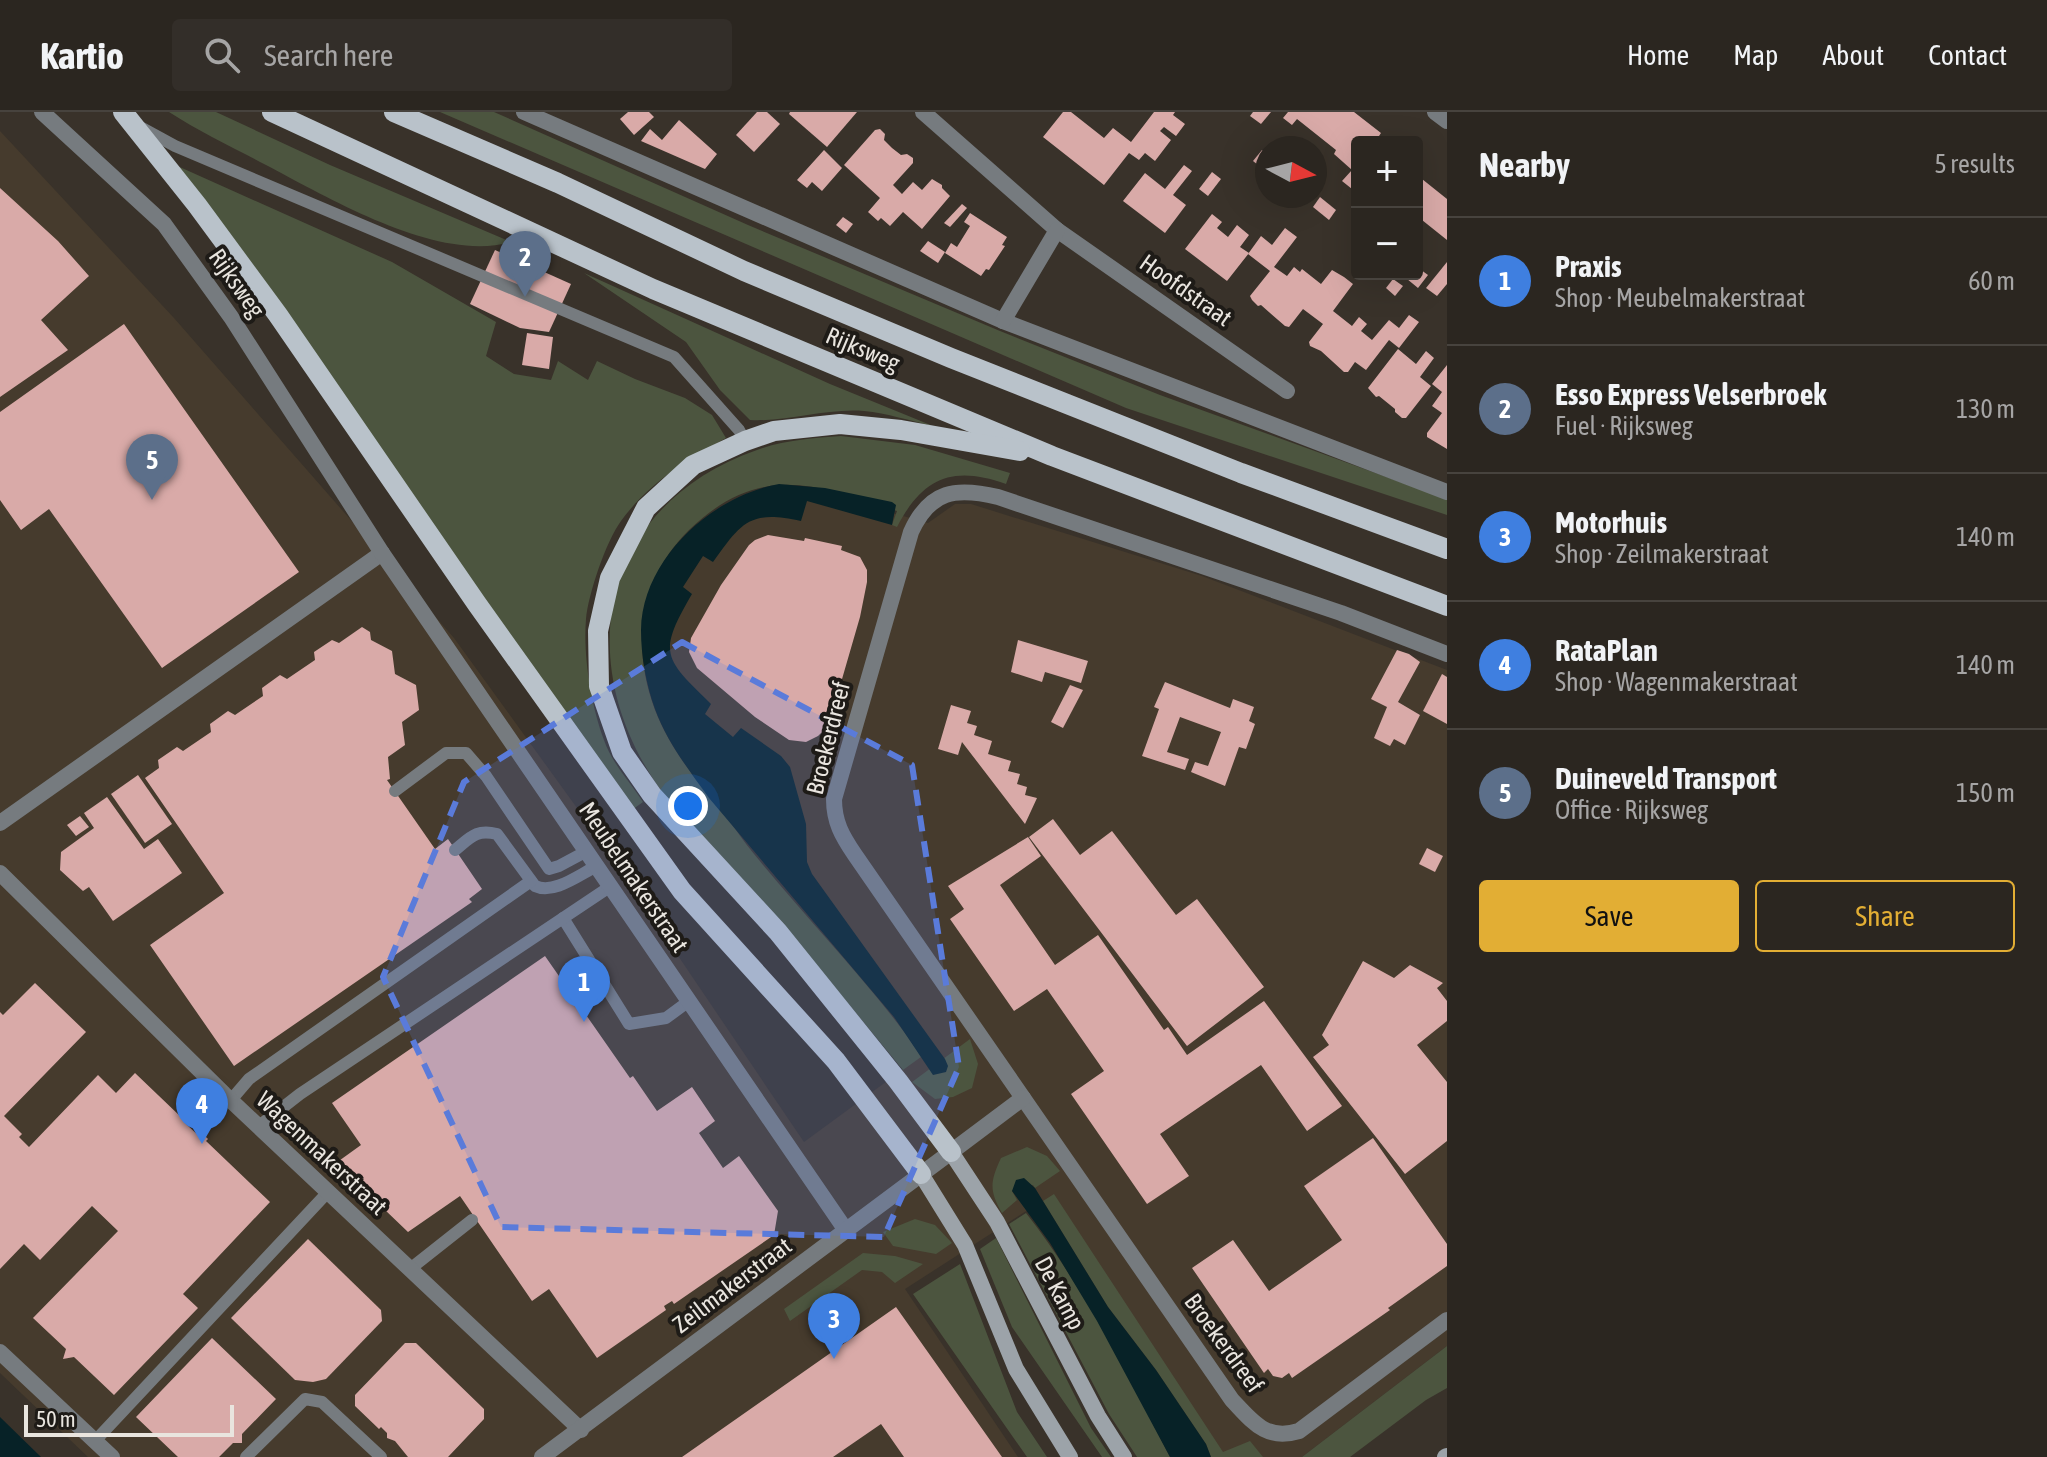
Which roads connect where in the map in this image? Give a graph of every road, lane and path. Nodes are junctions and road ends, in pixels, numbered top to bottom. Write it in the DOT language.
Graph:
graph roads {
  1 [pos="42,112"];
  2 [pos="272,112"];
  3 [pos="394,112"];
  4 [pos="524,112"];
  5 [pos="923,112"];
  6 [pos="1435,112"];
  7 [pos="129,118"];
  8 [pos="1447,121"];
  9 [pos="1057,230"];
  10 [pos="1003,321"];
  11 [pos="1287,391"];
  12 [pos="745,441"];
  13 [pos="1052,456"];
  14 [pos="1447,492"];
  15 [pos="1447,549"];
  16 [pos="382,553"];
  17 [pos="1447,606"];
  18 [pos="1447,654"];
  19 [pos="395,791"];
  20 [pos="0,823"];
  21 [pos="455,850"];
  22 [pos="592,858"];
  23 [pos="0,873"];
  24 [pos="531,881"];
  25 [pos="611,886"];
  26 [pos="563,918"];
  27 [pos="689,1001"];
  28 [pos="1023,1098"];
  29 [pos="231,1100"];
  30 [pos="259,1126"];
  31 [pos="951,1152"];
  32 [pos="921,1174"];
  33 [pos="328,1192"];
  34 [pos="472,1220"];
  35 [pos="845,1229"];
  36 [pos="410,1269"];
  37 [pos="1447,1320"];
  38 [pos="0,1352"];
  39 [pos="581,1430"];
  40 [pos="95,1441"];
  41 [pos="112,1457"];
  42 [pos="246,1457"];
  43 [pos="381,1457"];
  44 [pos="542,1457"];
  45 [pos="1070,1457"];
  46 [pos="1124,1457"];
  1 -- 16 [label="street, Rijksweg"];
  2 -- 13 [label="main road, Rijksweg"];
  3 -- 15 [label="main road, Rijksweg"];
  4 -- 10 [label="street"];
  5 -- 9 [label="street, Hoofdstraat"];
  6 -- 8 [label="street"];
  7 -- 12 [label="lane"];
  7 -- 32 [label="main road"];
  9 -- 10 [label="street"];
  9 -- 11 [label="street, Hoofdstraat"];
  10 -- 14 [label="street"];
  12 -- 13 [label="main road"];
  12 -- 31 [label="main road"];
  13 -- 17 [label="main road, Rijksweg"];
  16 -- 20 [label="street"];
  16 -- 22 [label="street, Meubelmakerstraat"];
  18 -- 28 [label="street, Broekerdreef"];
  19 -- 22 [label="lane"];
  21 -- 24 [label="lane"];
  22 -- 24 [label="lane"];
  22 -- 25 [label="street, Meubelmakerstraat"];
  23 -- 29 [label="street, Wagenmakerstraat"];
  24 -- 29 [label="lane"];
  25 -- 26 [label="lane"];
  25 -- 27 [label="street, Meubelmakerstraat"];
  26 -- 27 [label="lane"];
  26 -- 30 [label="lane"];
  27 -- 35 [label="street, Meubelmakerstraat"];
  28 -- 31 [label="street"];
  28 -- 37 [label="street, Broekerdreef"];
  29 -- 30 [label="street, Wagenmakerstraat"];
  30 -- 33 [label="street, Wagenmakerstraat"];
  31 -- 32 [label="street, Zeilmakerstraat"];
  31 -- 46 [label="main road, De Kamp"];
  32 -- 35 [label="street, Zeilmakerstraat"];
  32 -- 45 [label="main road"];
  33 -- 36 [label="street, Wagenmakerstraat"];
  33 -- 40 [label="lane"];
  34 -- 36 [label="lane"];
  35 -- 39 [label="street, Zeilmakerstraat"];
  36 -- 39 [label="street, Wagenmakerstraat"];
  38 -- 40 [label="street"];
  39 -- 44 [label="street, Zeilmakerstraat"];
  40 -- 41 [label="street"];
  42 -- 43 [label="lane"];
}
